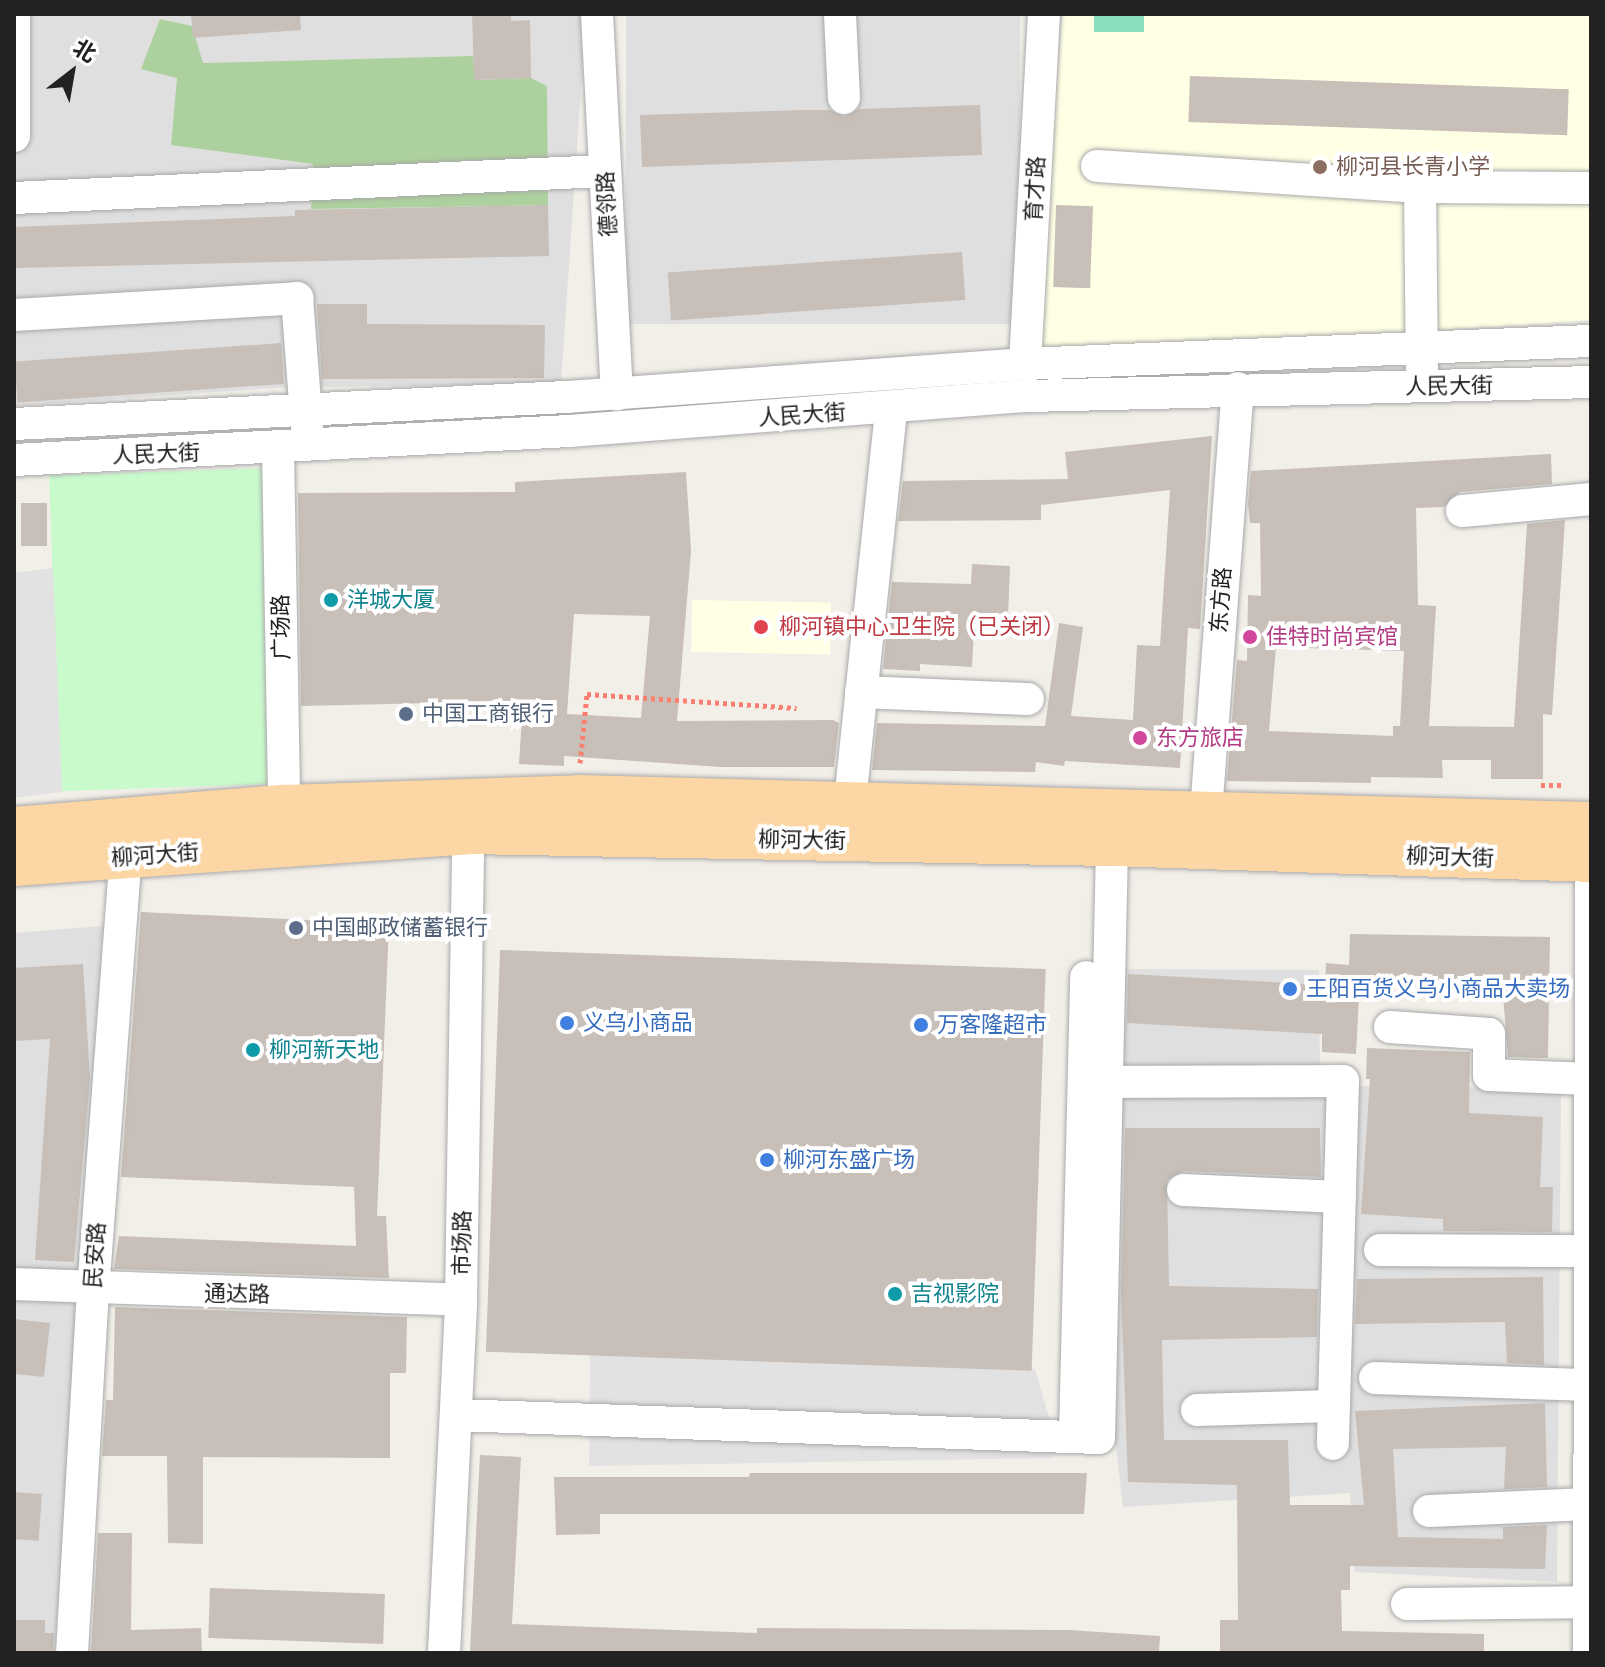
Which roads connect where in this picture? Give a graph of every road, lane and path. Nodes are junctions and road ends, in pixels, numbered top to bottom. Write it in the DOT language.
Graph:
graph roads {
  1 [pos="14,14"];
  2 [pos="597,14"];
  3 [pos="840,14"];
  4 [pos="1044,14"];
  5 [pos="844,98"];
  6 [pos="14,136"];
  7 [pos="1097,166"];
  8 [pos="605,171"];
  9 [pos="1420,187"];
  10 [pos="1591,188"];
  11 [pos="14,198"];
  12 [pos="14,315"];
  13 [pos="1591,341"];
  14 [pos="1422,350"];
  15 [pos="1025,364"];
  16 [pos="1591,382"];
  17 [pos="1423,387"];
  18 [pos="1238,388"];
  19 [pos="617,394"];
  20 [pos="308,409"];
  21 [pos="891,409"];
  22 [pos="14,424"];
  23 [pos="292,448"];
  24 [pos="14,460"];
  25 [pos="1591,499"];
  26 [pos="1462,511"];
  27 [pos="861,692"];
  28 [pos="1028,699"];
  29 [pos="797,708"];
  30 [pos="579,796"];
  31 [pos="850,801"];
  32 [pos="284,806"];
  33 [pos="1206,812"];
  34 [pos="1591,823"];
  35 [pos="14,828"];
  36 [pos="468,833"];
  37 [pos="1101,845"];
  38 [pos="126,857"];
  39 [pos="1591,861"];
  40 [pos="14,865"];
  41 [pos="1591,884"];
  42 [pos="1390,1027"];
  43 [pos="1589,1079"];
  44 [pos="1107,1082"];
  45 [pos="1183,1190"];
  46 [pos="1340,1197"];
  47 [pos="1380,1250"];
  48 [pos="1589,1251"];
  49 [pos="14,1284"];
  50 [pos="93,1291"];
  51 [pos="461,1300"];
  52 [pos="1375,1378"];
  53 [pos="1589,1385"];
  54 [pos="1334,1406"];
  55 [pos="1197,1410"];
  56 [pos="456,1415"];
  57 [pos="1087,1437"];
  58 [pos="1333,1444"];
  59 [pos="1429,1511"];
  60 [pos="1590,1520"];
  61 [pos="1589,1602"];
  62 [pos="1407,1604"];
  63 [pos="72,1653"];
  64 [pos="444,1653"];
  65 [pos="1589,1653"];
  1 -- 6 [label="street"];
  2 -- 8 [label="street, 德邻路"];
  3 -- 5 [label="street"];
  4 -- 15 [label="street, 育才路"];
  7 -- 9 [label="street"];
  8 -- 11 [label="street"];
  8 -- 19 [label="street, 德邻路"];
  9 -- 10 [label="street"];
  9 -- 14 [label="street"];
  12 -- 20 [label="street, 广场路"];
  13 -- 14 [label="street, 人民大街"];
  14 -- 15 [label="street, 人民大街"];
  14 -- 17 [label="street"];
  15 -- 19 [label="street, 人民大街"];
  16 -- 17 [label="street, 人民大街"];
  17 -- 18 [label="street, 人民大街"];
  18 -- 21 [label="street, 人民大街"];
  18 -- 33 [label="street, 东方路"];
  19 -- 20 [label="street, 人民大街"];
  20 -- 22 [label="street, 人民大街"];
  20 -- 23 [label="street, 广场路"];
  21 -- 23 [label="street, 人民大街"];
  21 -- 27 [label="street"];
  23 -- 24 [label="street, 人民大街"];
  23 -- 32 [label="street, 广场路"];
  25 -- 26 [label="street"];
  27 -- 28 [label="street"];
  27 -- 31 [label="street"];
  29 -- 30 [label="path"];
  30 -- 31 [label="main road, 柳河大街"];
  30 -- 32 [label="main road, 柳河大街"];
  31 -- 33 [label="main road, 柳河大街"];
  32 -- 35 [label="main road, 柳河大街"];
  33 -- 34 [label="main road, 柳河大街"];
  36 -- 37 [label="main road, 柳河大街"];
  36 -- 38 [label="main road, 柳河大街"];
  36 -- 51 [label="street, 市场路"];
  37 -- 39 [label="main road, 柳河大街"];
  37 -- 44 [label="street"];
  37 -- 57 [label="street"];
  38 -- 40 [label="main road, 柳河大街"];
  38 -- 50 [label="street, 民安路"];
  41 -- 43 [label="street"];
  42 -- 43 [label="street"];
  43 -- 48 [label="street"];
  44 -- 46 [label="street"];
  44 -- 57 [label="street"];
  45 -- 46 [label="street"];
  46 -- 54 [label="street"];
  47 -- 48 [label="street"];
  48 -- 53 [label="street"];
  49 -- 50 [label="street, 通达路"];
  50 -- 51 [label="street, 通达路"];
  50 -- 63 [label="street, 民安路"];
  51 -- 56 [label="street, 市场路"];
  52 -- 53 [label="street"];
  53 -- 60 [label="street"];
  54 -- 55 [label="street"];
  54 -- 58 [label="street"];
  56 -- 57 [label="street"];
  56 -- 64 [label="street, 市场路"];
  59 -- 60 [label="street"];
  60 -- 61 [label="street"];
  61 -- 62 [label="street"];
  61 -- 65 [label="street"];
}
